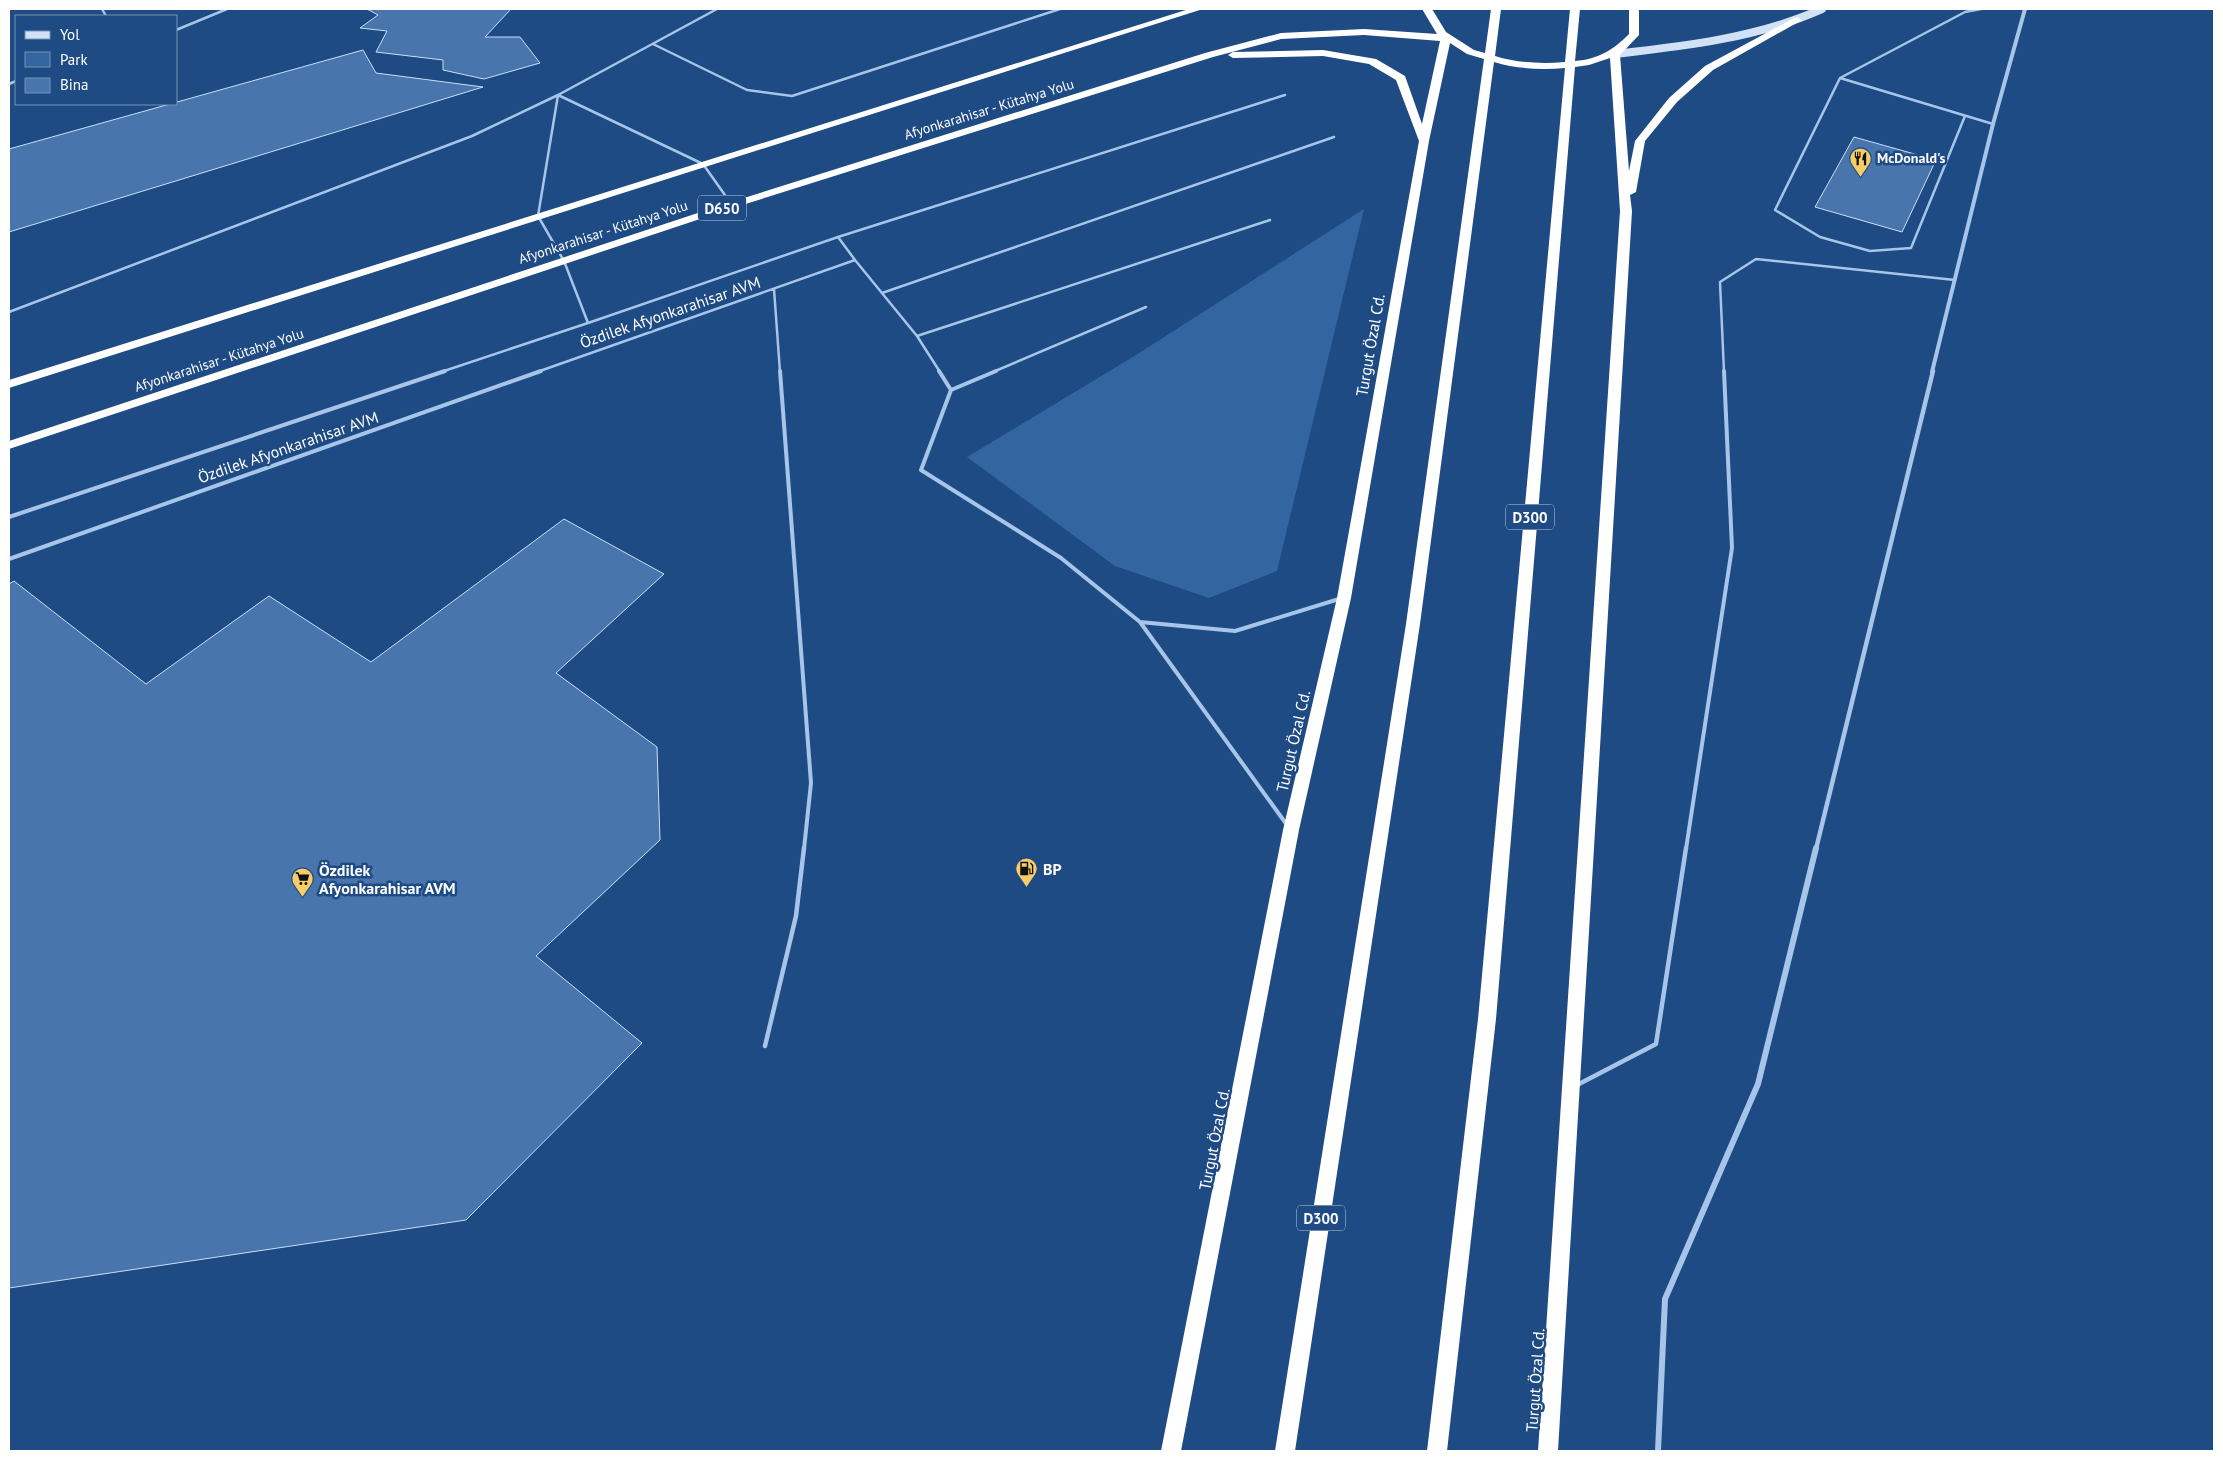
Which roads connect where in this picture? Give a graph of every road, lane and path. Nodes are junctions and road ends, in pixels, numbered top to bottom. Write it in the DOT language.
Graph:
graph roads {
  1 [pos="227,9"];
  2 [pos="717,9"];
  3 [pos="1060,9"];
  4 [pos="1198,9"];
  5 [pos="1427,9"];
  6 [pos="1496,9"];
  7 [pos="1634,9"];
  8 [pos="1822,9"];
  9 [pos="1981,9"];
  10 [pos="2025,9"];
  11 [pos="1574,12"];
  12 [pos="1797,20"];
  13 [pos="178,29"];
  14 [pos="1446,38"];
  15 [pos="653,44"];
  16 [pos="1615,54"];
  17 [pos="1209,55"];
  18 [pos="1840,78"];
  19 [pos="558,95"];
  20 [pos="1286,95"];
  21 [pos="1965,116"];
  22 [pos="1993,124"];
  23 [pos="1334,137"];
  24 [pos="1424,141"];
  25 [pos="702,164"];
  26 [pos="732,205"];
  27 [pos="1626,211"];
  28 [pos="538,216"];
  29 [pos="1270,220"];
  30 [pos="838,237"];
  31 [pos="855,260"];
  32 [pos="564,261"];
  33 [pos="1955,280"];
  34 [pos="774,289"];
  35 [pos="882,293"];
  36 [pos="1146,307"];
  37 [pos="9,312"];
  38 [pos="588,323"];
  39 [pos="917,336"];
  40 [pos="9,384"];
  41 [pos="952,390"];
  42 [pos="9,445"];
  43 [pos="9,517"];
  44 [pos="9,559"];
  45 [pos="1344,598"];
  46 [pos="1140,622"];
  47 [pos="1291,830"];
  48 [pos="765,1046"];
  49 [pos="1570,1089"];
  50 [pos="1171,1451"];
  51 [pos="1285,1451"];
  52 [pos="1437,1451"];
  53 [pos="1548,1451"];
  54 [pos="1658,1451"];
  1 -- 13 [label="lane"];
  2 -- 15 [label="lane"];
  3 -- 15 [label="lane"];
  4 -- 25 [label="highway, Afyonkarahisar - Kütahya Yolu"];
  5 -- 14 [label="highway"];
  6 -- 51 [label="highway, D300"];
  7 -- 16 [label="highway"];
  8 -- 12 [label="street"];
  9 -- 18 [label="lane"];
  10 -- 22 [label="street"];
  11 -- 52 [label="highway, D300"];
  12 -- 16 [label="street"];
  12 -- 27 [label="highway"];
  14 -- 16 [label="highway"];
  14 -- 17 [label="highway, Afyonkarahisar - Kütahya Yolu / D650"];
  14 -- 24 [label="highway, Turgut Özal Cd."];
  15 -- 19 [label="lane"];
  16 -- 27 [label="highway, Turgut Özal Cd."];
  17 -- 24 [label="highway"];
  17 -- 26 [label="highway, Afyonkarahisar - Kütahya Yolu / D650"];
  18 -- 21 [label="lane"];
  18 -- 21 [label="lane"];
  19 -- 25 [label="lane"];
  19 -- 28 [label="lane"];
  19 -- 37 [label="lane"];
  20 -- 30 [label="lane"];
  21 -- 22 [label="lane"];
  22 -- 33 [label="street"];
  23 -- 35 [label="lane"];
  24 -- 45 [label="highway, Turgut Özal Cd."];
  25 -- 26 [label="lane"];
  25 -- 28 [label="highway, Afyonkarahisar - Kütahya Yolu"];
  26 -- 32 [label="highway, Afyonkarahisar - Kütahya Yolu / D650"];
  27 -- 49 [label="highway, Turgut Özal Cd."];
  28 -- 32 [label="lane"];
  28 -- 40 [label="highway, Afyonkarahisar - Kütahya Yolu"];
  29 -- 39 [label="lane"];
  30 -- 31 [label="lane"];
  30 -- 38 [label="lane"];
  31 -- 34 [label="lane, Özdilek Afyonkarahisar AVM"];
  31 -- 35 [label="lane"];
  32 -- 38 [label="lane, Özdilek Afyonkarahisar AVM"];
  32 -- 42 [label="highway, Afyonkarahisar - Kütahya Yolu / D650"];
  33 -- 49 [label="lane"];
  33 -- 54 [label="street"];
  34 -- 44 [label="lane, Özdilek Afyonkarahisar AVM"];
  34 -- 48 [label="lane"];
  35 -- 39 [label="lane"];
  36 -- 41 [label="lane"];
  38 -- 43 [label="lane, Özdilek Afyonkarahisar AVM"];
  39 -- 41 [label="lane"];
  41 -- 46 [label="lane"];
  45 -- 46 [label="lane"];
  45 -- 47 [label="highway, Turgut Özal Cd."];
  46 -- 47 [label="lane"];
  47 -- 50 [label="highway, Turgut Özal Cd."];
  49 -- 53 [label="highway, Turgut Özal Cd."];
}
